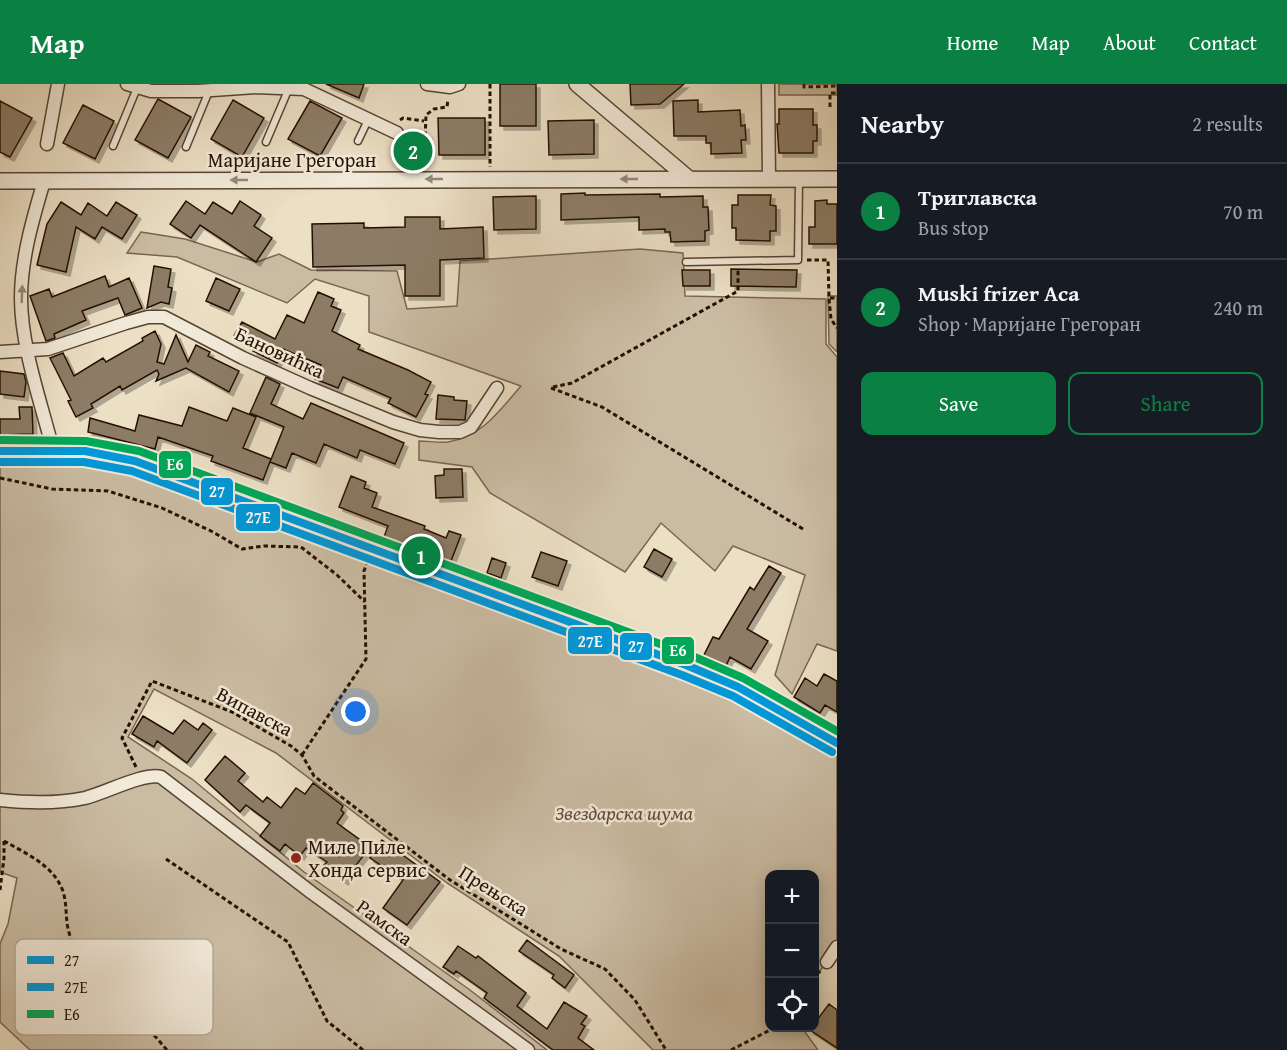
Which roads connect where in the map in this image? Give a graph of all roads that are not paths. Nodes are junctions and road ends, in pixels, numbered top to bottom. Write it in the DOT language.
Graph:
graph roads {
  1 [pos="58,84"];
  2 [pos="427,84"];
  3 [pos="577,84"];
  4 [pos="768,84"];
  5 [pos="132,86"];
  6 [pos="454,86"];
  7 [pos="290,88"];
  8 [pos="209,90"];
  9 [pos="368,119"];
  10 [pos="397,133"];
  11 [pos="358,141"];
  12 [pos="266,142"];
  13 [pos="47,144"];
  14 [pos="114,146"];
  15 [pos="186,147"];
  16 [pos="688,178"];
  17 [pos="769,179"];
  18 [pos="799,179"];
  19 [pos="837,179"];
  20 [pos="0,181"];
  21 [pos="44,181"];
  22 [pos="686,262"];
  23 [pos="0,352"];
  24 [pos="29,352"];
  25 [pos="497,388"];
  26 [pos="53,450"];
  27 [pos="0,451"];
  28 [pos="837,743"];
  29 [pos="0,800"];
  30 [pos="837,947"];
  31 [pos="827,962"];
  32 [pos="528,1050"];
  1 -- 13 [label="street"];
  2 -- 6 [label="street"];
  3 -- 16 [label="street"];
  4 -- 17 [label="street"];
  5 -- 8 [label="street"];
  5 -- 14 [label="lane"];
  7 -- 8 [label="street"];
  7 -- 9 [label="street"];
  7 -- 12 [label="lane"];
  8 -- 15 [label="lane"];
  9 -- 10 [label="street"];
  9 -- 11 [label="lane"];
  16 -- 17 [label="street, Маријане Грегоран"];
  16 -- 21 [label="street, Маријане Грегоран, one-way"];
  17 -- 18 [label="street, Маријане Грегоран"];
  18 -- 19 [label="street, Маријане Грегоран"];
  18 -- 22 [label="lane"];
  20 -- 21 [label="street, Маријане Грегоран"];
  24 -- 21 [label="street, one-way"];
  23 -- 24 [label="street, Бановићка"];
  24 -- 25 [label="street, Бановићка"];
  24 -- 26 [label="street"];
  26 -- 27 [label="main road"];
  26 -- 28 [label="main road"];
  29 -- 32 [label="street, Рамска"];
  30 -- 31 [label="street"];
}
